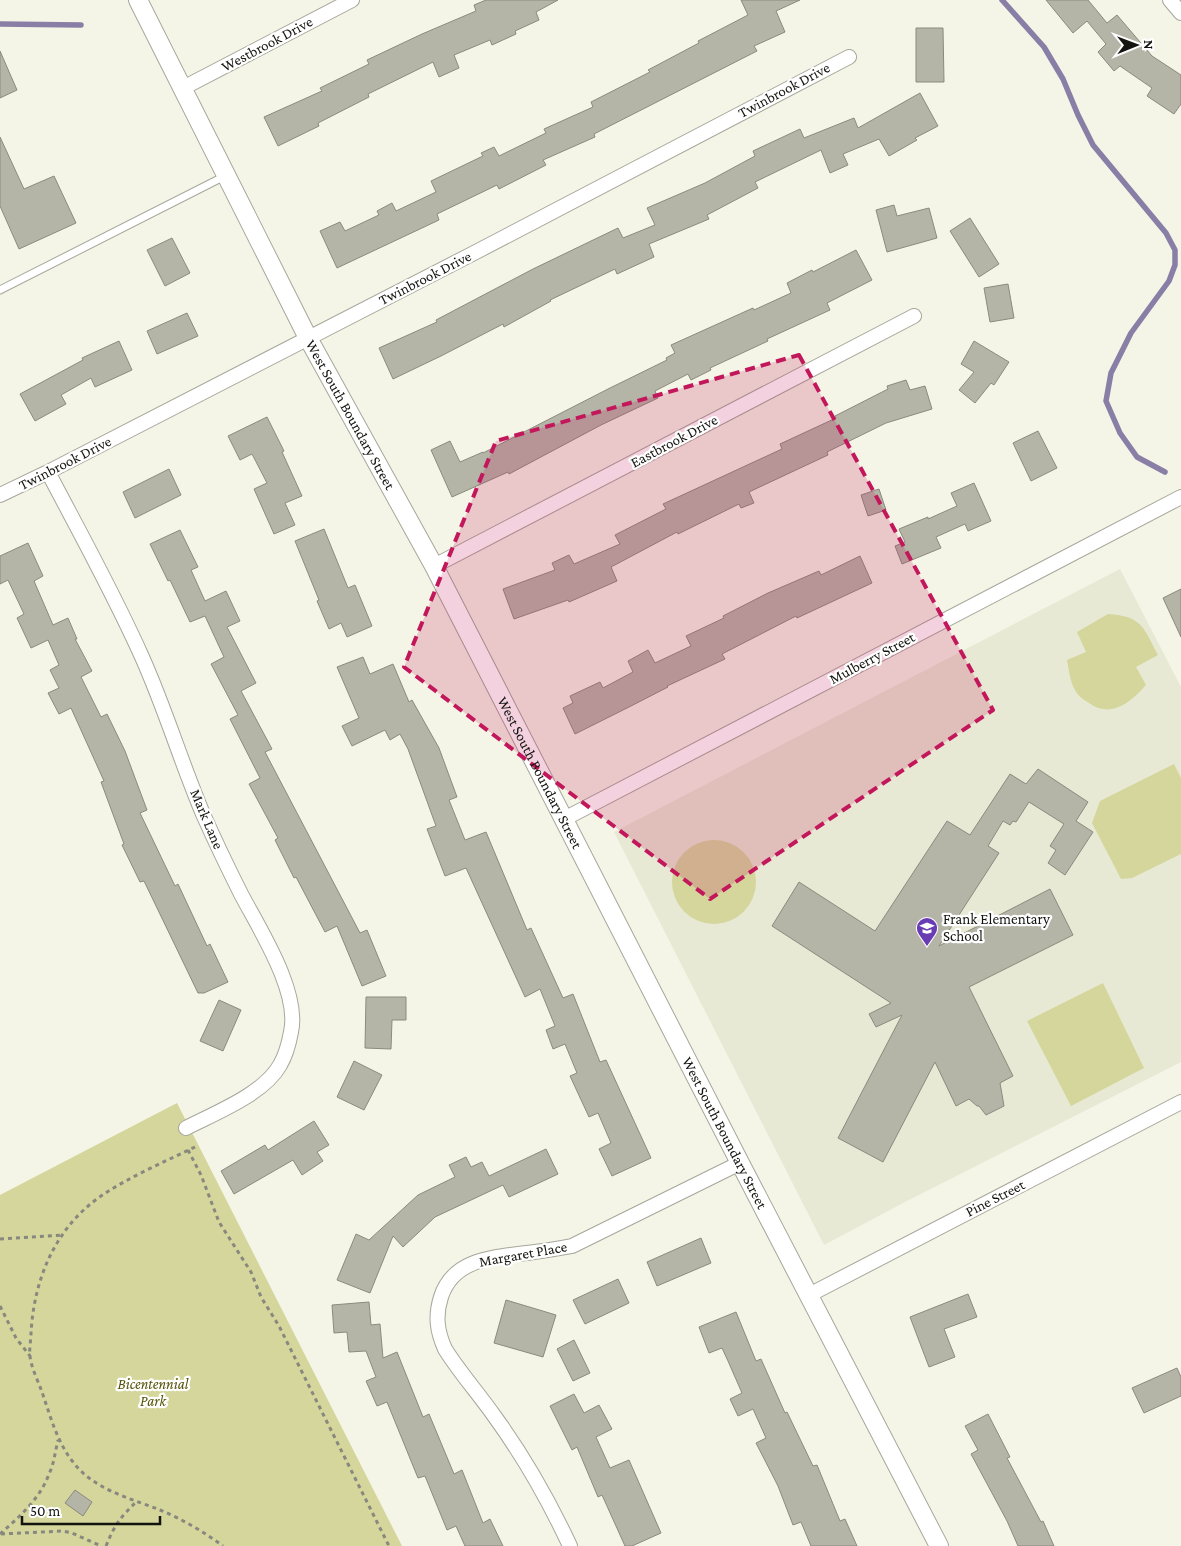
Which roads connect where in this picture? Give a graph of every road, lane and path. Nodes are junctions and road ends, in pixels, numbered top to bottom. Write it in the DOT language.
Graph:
graph roads {
  1 [pos="138,0"];
  2 [pos="352,0"];
  3 [pos="1170,0"];
  4 [pos="1181,13"];
  5 [pos="849,57"];
  6 [pos="181,89"];
  7 [pos="226,176"];
  8 [pos="0,289"];
  9 [pos="914,316"];
  10 [pos="308,338"];
  11 [pos="48,472"];
  12 [pos="0,495"];
  13 [pos="1181,497"];
  14 [pos="434,566"];
  15 [pos="564,819"];
  16 [pos="1181,1102"];
  17 [pos="186,1128"];
  18 [pos="195,1147"];
  19 [pos="188,1150"];
  20 [pos="740,1163"];
  21 [pos="62,1235"];
  22 [pos="0,1238"];
  23 [pos="809,1295"];
  24 [pos="0,1306"];
  25 [pos="30,1356"];
  26 [pos="58,1440"];
  27 [pos="136,1501"];
  28 [pos="0,1534"];
  29 [pos="101,1546"];
  30 [pos="106,1546"];
  31 [pos="223,1546"];
  32 [pos="389,1546"];
  33 [pos="570,1546"];
  34 [pos="939,1546"];
  1 -- 6 [label="street, West South Boundary Street"];
  2 -- 6 [label="street, Westbrook Drive"];
  3 -- 4 [label="street"];
  5 -- 10 [label="street, Twinbrook Drive"];
  6 -- 7 [label="street, West South Boundary Street"];
  7 -- 8 [label="lane"];
  7 -- 10 [label="street, West South Boundary Street"];
  9 -- 14 [label="street, Eastbrook Drive"];
  10 -- 11 [label="street, Twinbrook Drive"];
  10 -- 14 [label="street, West South Boundary Street"];
  11 -- 12 [label="street, Twinbrook Drive"];
  11 -- 17 [label="street, Mark Lane"];
  13 -- 15 [label="street, Mulberry Street"];
  14 -- 15 [label="street, West South Boundary Street"];
  15 -- 20 [label="street, West South Boundary Street"];
  16 -- 23 [label="street, Pine Street"];
  18 -- 19 [label="path"];
  19 -- 21 [label="path"];
  19 -- 32 [label="path"];
  20 -- 23 [label="street, West South Boundary Street"];
  20 -- 33 [label="street, Margaret Place"];
  21 -- 22 [label="path"];
  21 -- 25 [label="path"];
  23 -- 34 [label="street, West South Boundary Street"];
  24 -- 25 [label="path"];
  25 -- 26 [label="path"];
  26 -- 27 [label="path"];
  26 -- 28 [label="path"];
  27 -- 30 [label="path"];
  27 -- 31 [label="path"];
  28 -- 29 [label="path"];
}
